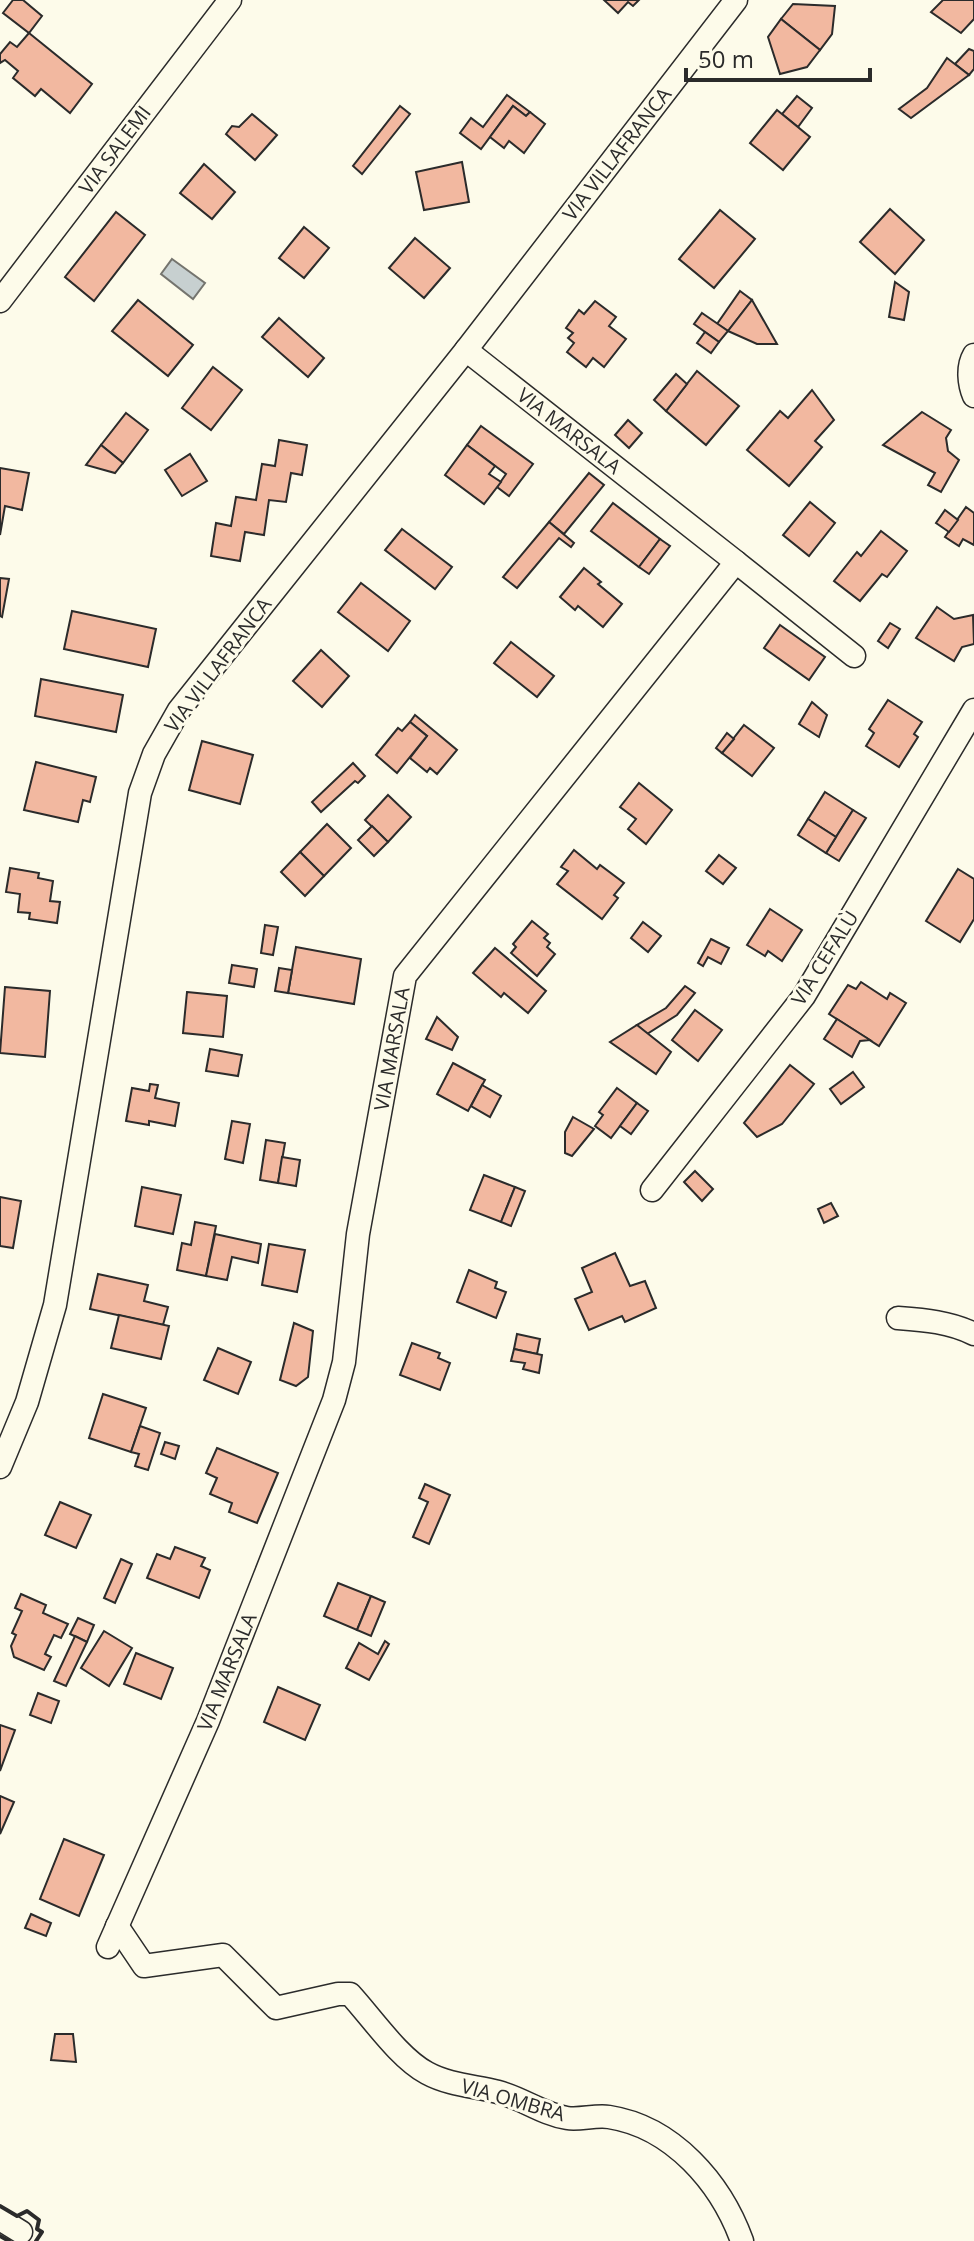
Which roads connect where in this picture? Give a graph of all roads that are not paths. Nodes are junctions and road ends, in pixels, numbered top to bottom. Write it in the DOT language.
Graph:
graph roads {
  1 [pos="230,0"];
  2 [pos="736,0"];
  3 [pos="0,301"];
  4 [pos="466,350"];
  5 [pos="974,355"];
  6 [pos="974,396"];
  7 [pos="736,562"];
  8 [pos="854,656"];
  9 [pos="974,710"];
  10 [pos="652,1190"];
  11 [pos="898,1318"];
  12 [pos="974,1334"];
  13 [pos="0,1467"];
  14 [pos="113,1936"];
  15 [pos="0,2219"];
  16 [pos="21,2232"];
  17 [pos="742,2241"];
  1 -- 3 [label="street, VIA SALEMI"];
  2 -- 4 [label="street, VIA VILLAFRANCA"];
  4 -- 7 [label="street, VIA MARSALA"];
  4 -- 13 [label="street, VIA VILLAFRANCA"];
  5 -- 6 [label="street"];
  7 -- 8 [label="street"];
  7 -- 14 [label="street, VIA MARSALA"];
  9 -- 10 [label="street, VIA CEFALÙ"];
  11 -- 12 [label="street"];
  14 -- 17 [label="street, VIA OMBRA"];
  15 -- 16 [label="street"];
}
